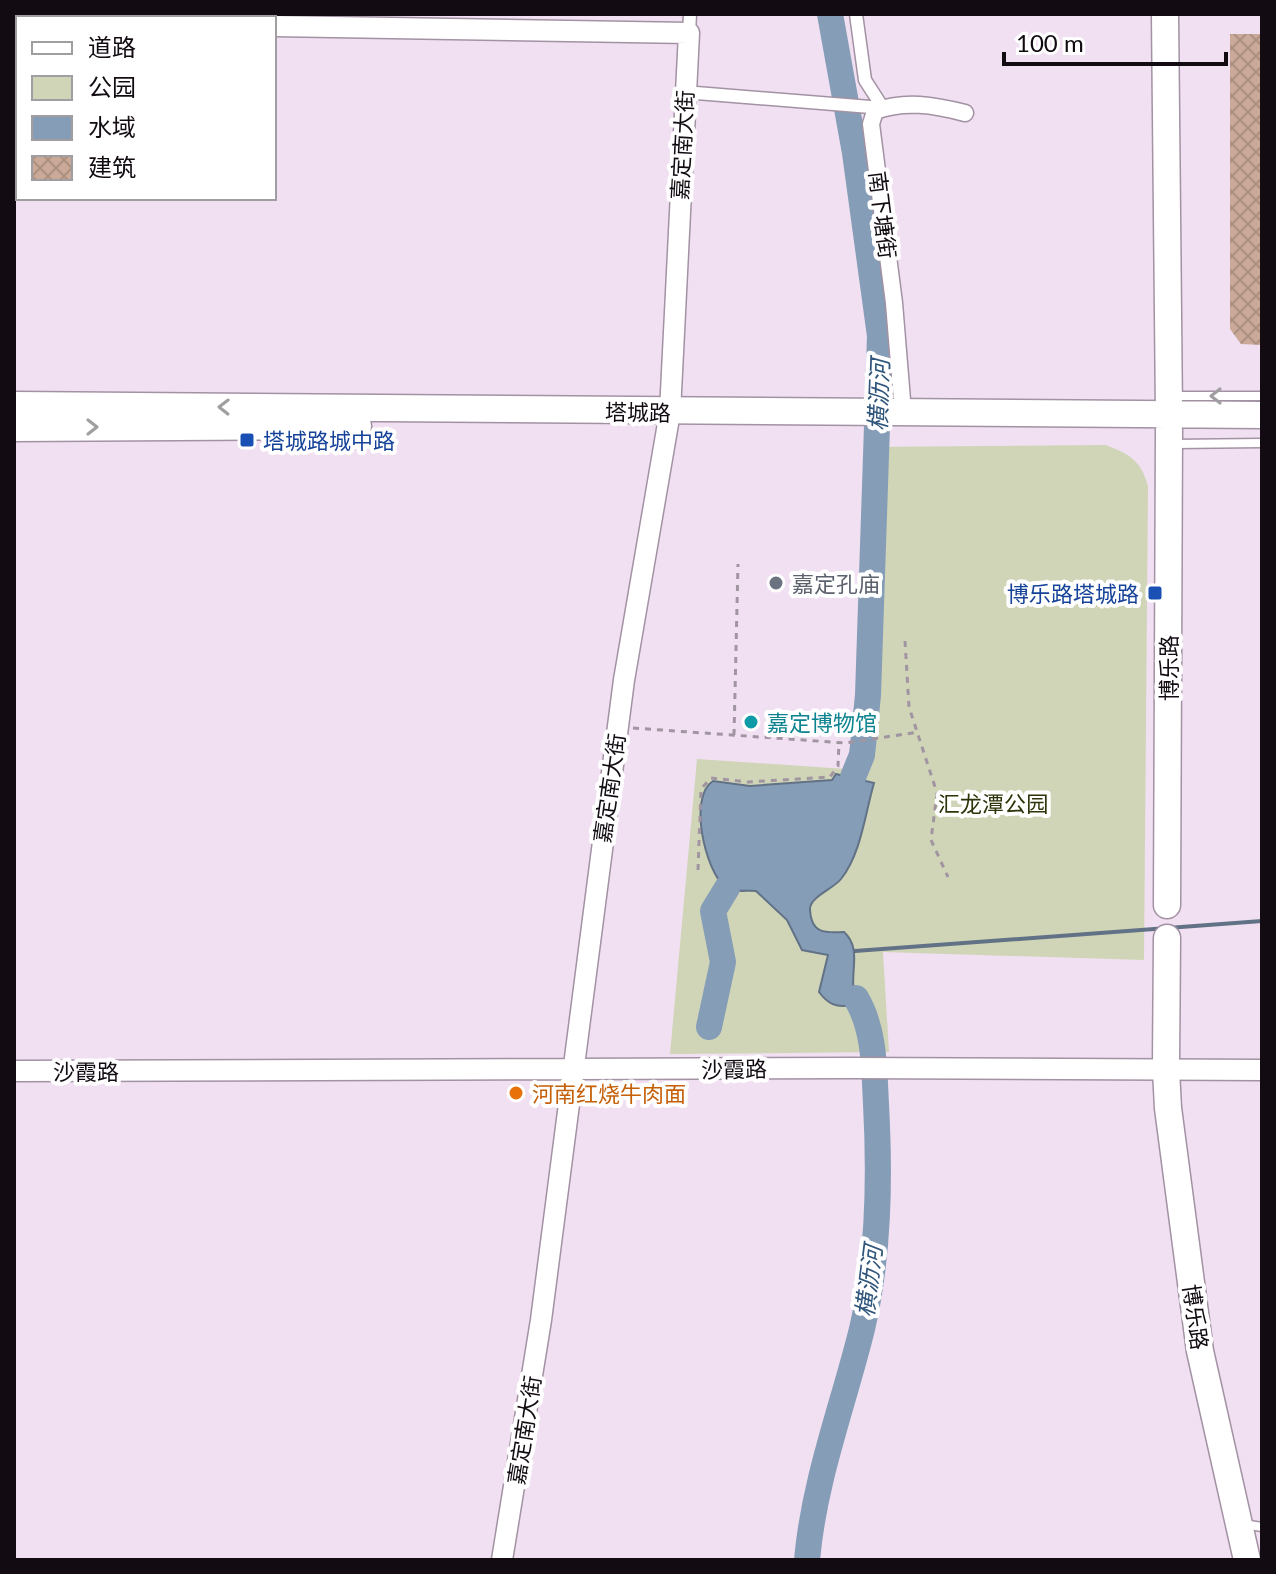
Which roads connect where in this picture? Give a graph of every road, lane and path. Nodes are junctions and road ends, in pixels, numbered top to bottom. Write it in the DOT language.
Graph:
graph roads {
  1 [pos="856,14"];
  2 [pos="1165,14"];
  3 [pos="490,22"];
  4 [pos="690,24"];
  5 [pos="276,26"];
  6 [pos="684,92"];
  7 [pos="883,108"];
  8 [pos="965,113"];
  9 [pos="1262,396"];
  10 [pos="14,405"];
  11 [pos="1262,415"];
  12 [pos="896,417"];
  13 [pos="668,419"];
  14 [pos="1169,421"];
  15 [pos="14,428"];
  16 [pos="1262,429"];
  17 [pos="1262,443"];
  18 [pos="738,564"];
  19 [pos="905,641"];
  20 [pos="617,727"];
  21 [pos="919,732"];
  22 [pos="734,735"];
  23 [pos="839,742"];
  24 [pos="698,870"];
  25 [pos="948,877"];
  26 [pos="1167,905"];
  27 [pos="1167,938"];
  28 [pos="14,1060"];
  29 [pos="1262,1061"];
  30 [pos="572,1065"];
  31 [pos="1166,1066"];
  32 [pos="1262,1070"];
  33 [pos="14,1071"];
  34 [pos="1250,1525"];
  35 [pos="502,1560"];
  36 [pos="1247,1560"];
  1 -- 7 [label="street"];
  2 -- 14 [label="main road, 博乐路"];
  3 -- 4 [label="street"];
  3 -- 5 [label="street"];
  4 -- 6 [label="street, 嘉定南大街"];
  6 -- 7 [label="street"];
  6 -- 13 [label="street, 嘉定南大街"];
  7 -- 8 [label="street"];
  7 -- 12 [label="street, 南下塘街"];
  9 -- 14 [label="lane, one-way"];
  13 -- 10 [label="main road, 塔城路, one-way"];
  11 -- 14 [label="main road, 塔城路"];
  12 -- 13 [label="main road, 塔城路"];
  12 -- 14 [label="main road, 塔城路"];
  15 -- 13 [label="main road, 塔城路, one-way"];
  13 -- 20 [label="street, 嘉定南大街"];
  14 -- 16 [label="main road, 塔城路"];
  14 -- 17 [label="lane"];
  14 -- 26 [label="main road, 博乐路"];
  18 -- 22 [label="path"];
  19 -- 21 [label="path"];
  20 -- 22 [label="path"];
  20 -- 30 [label="street, 嘉定南大街"];
  21 -- 23 [label="path"];
  21 -- 25 [label="path"];
  22 -- 23 [label="path"];
  23 -- 24 [label="path"];
  27 -- 31 [label="main road, 博乐路"];
  28 -- 30 [label="street"];
  29 -- 31 [label="street"];
  30 -- 31 [label="street"];
  30 -- 31 [label="street, 沙霞路"];
  30 -- 33 [label="street, 沙霞路"];
  30 -- 35 [label="street, 嘉定南大街"];
  31 -- 32 [label="street"];
  31 -- 34 [label="main road, 博乐路"];
  34 -- 36 [label="main road, 博乐路"];
}
